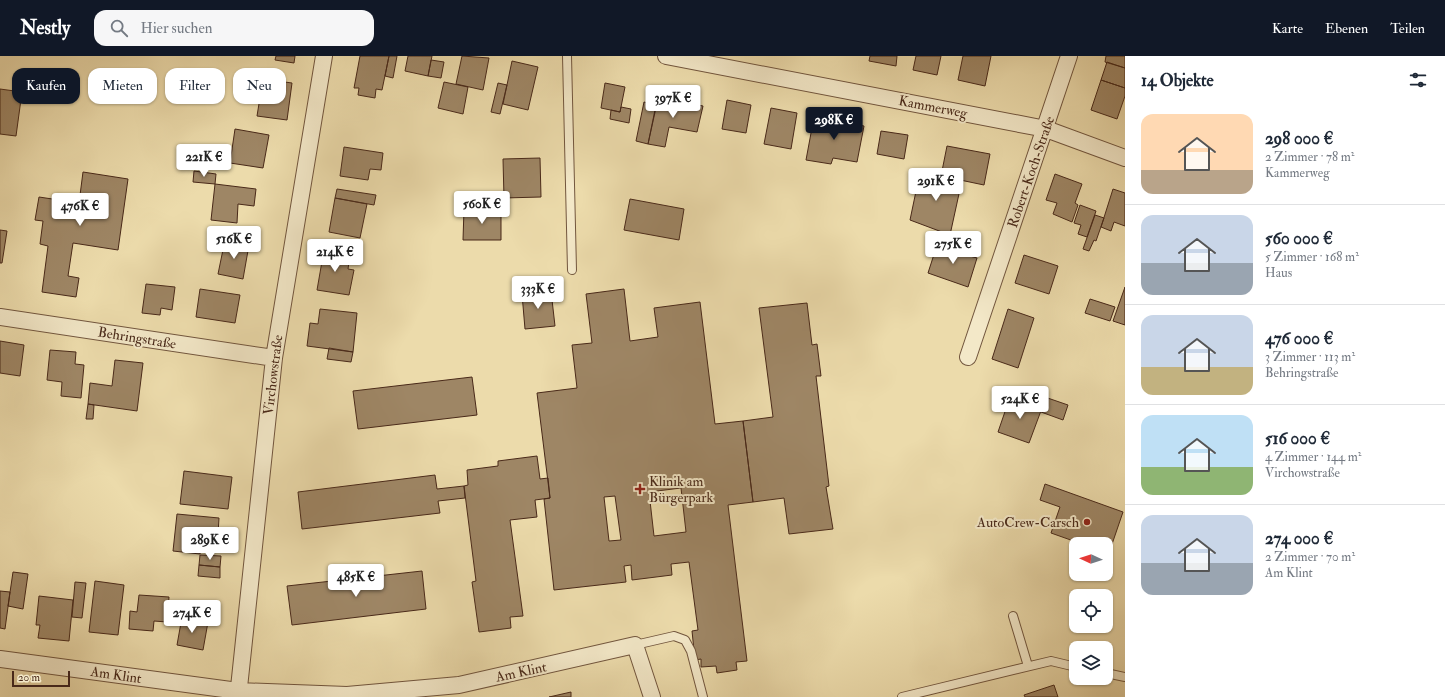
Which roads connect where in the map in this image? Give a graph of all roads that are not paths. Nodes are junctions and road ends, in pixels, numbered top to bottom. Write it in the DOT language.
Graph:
graph roads {
  1 [pos="324,56"];
  2 [pos="568,56"];
  3 [pos="666,56"];
  4 [pos="1069,56"];
  5 [pos="1046,129"];
  6 [pos="1125,158"];
  7 [pos="572,270"];
  8 [pos="0,317"];
  9 [pos="968,357"];
  10 [pos="274,358"];
  11 [pos="1013,616"];
  12 [pos="635,645"];
  13 [pos="0,659"];
  14 [pos="1069,665"];
  15 [pos="1028,666"];
  16 [pos="1113,674"];
  17 [pos="1125,677"];
  18 [pos="238,694"];
  19 [pos="652,697"];
  20 [pos="703,697"];
  21 [pos="902,697"];
  1 -- 10 [label="street, Virchowstraße"];
  2 -- 7 [label="lane"];
  3 -- 5 [label="street, Kammerweg"];
  4 -- 5 [label="street, Robert-Koch-Straße"];
  5 -- 6 [label="street, Kammerweg"];
  5 -- 9 [label="street, Robert-Koch-Straße"];
  8 -- 10 [label="street, Behringstraße"];
  10 -- 18 [label="street, Virchowstraße"];
  11 -- 15 [label="lane"];
  12 -- 18 [label="street, Am Klint"];
  12 -- 19 [label="street"];
  12 -- 20 [label="lane"];
  13 -- 18 [label="street, Am Klint"];
  14 -- 15 [label="lane"];
  15 -- 21 [label="lane"];
  16 -- 17 [label="lane"];
}
